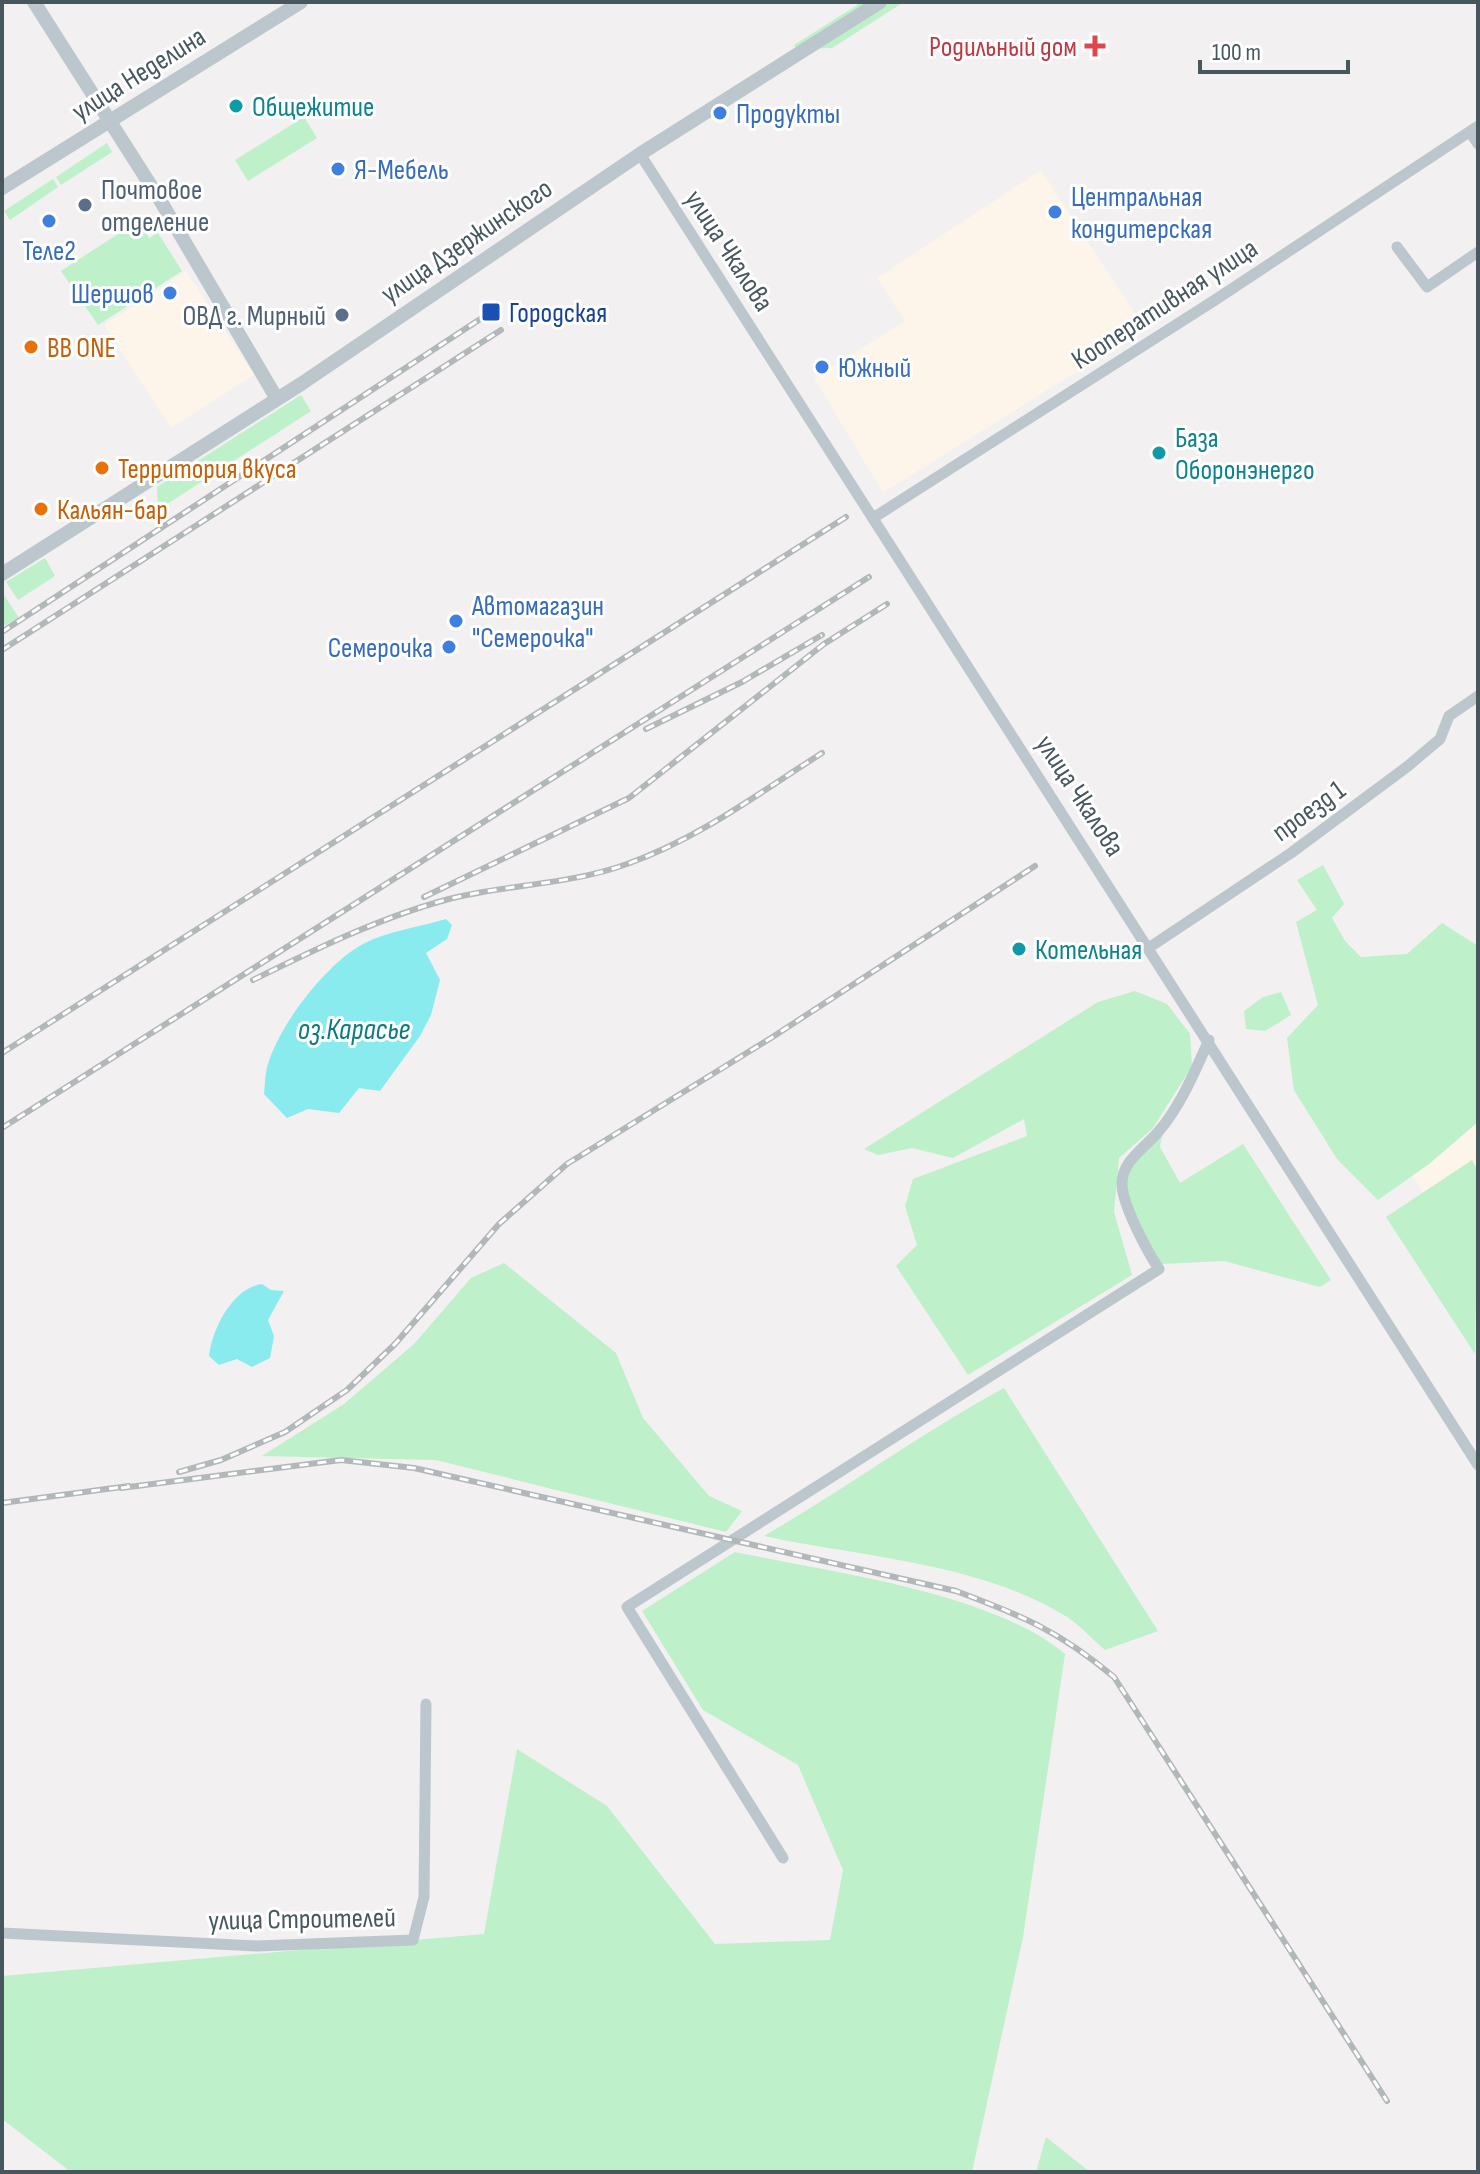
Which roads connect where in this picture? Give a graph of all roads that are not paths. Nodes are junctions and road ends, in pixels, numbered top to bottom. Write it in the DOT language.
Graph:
graph roads {
  1 [pos="34,2"];
  2 [pos="301,2"];
  3 [pos="880,2"];
  4 [pos="109,121"];
  5 [pos="1474,129"];
  6 [pos="1478,144"];
  7 [pos="640,154"];
  8 [pos="2,188"];
  9 [pos="1397,247"];
  10 [pos="1478,252"];
  11 [pos="277,399"];
  12 [pos="873,518"];
  13 [pos="2,574"];
  14 [pos="1478,696"];
  15 [pos="1150,947"];
  16 [pos="1209,1040"];
  17 [pos="1478,1465"];
  18 [pos="426,1704"];
  19 [pos="783,1858"];
  20 [pos="2,1933"];
  1 -- 4 [label="street"];
  2 -- 4 [label="street, улица Неделина"];
  3 -- 7 [label="street, улица Дзержинского"];
  4 -- 8 [label="street, улица Неделина"];
  4 -- 11 [label="street"];
  5 -- 6 [label="street"];
  5 -- 12 [label="street, Кооперативная улица"];
  7 -- 11 [label="street, улица Дзержинского"];
  7 -- 12 [label="street, улица Чкалова"];
  9 -- 10 [label="street"];
  11 -- 13 [label="street, улица Дзержинского"];
  12 -- 15 [label="street, улица Чкалова"];
  14 -- 15 [label="street, проезд 1"];
  15 -- 16 [label="street, улица Чкалова"];
  16 -- 17 [label="street, улица Чкалова"];
  16 -- 19 [label="street"];
  18 -- 20 [label="street, улица Строителей"];
}
